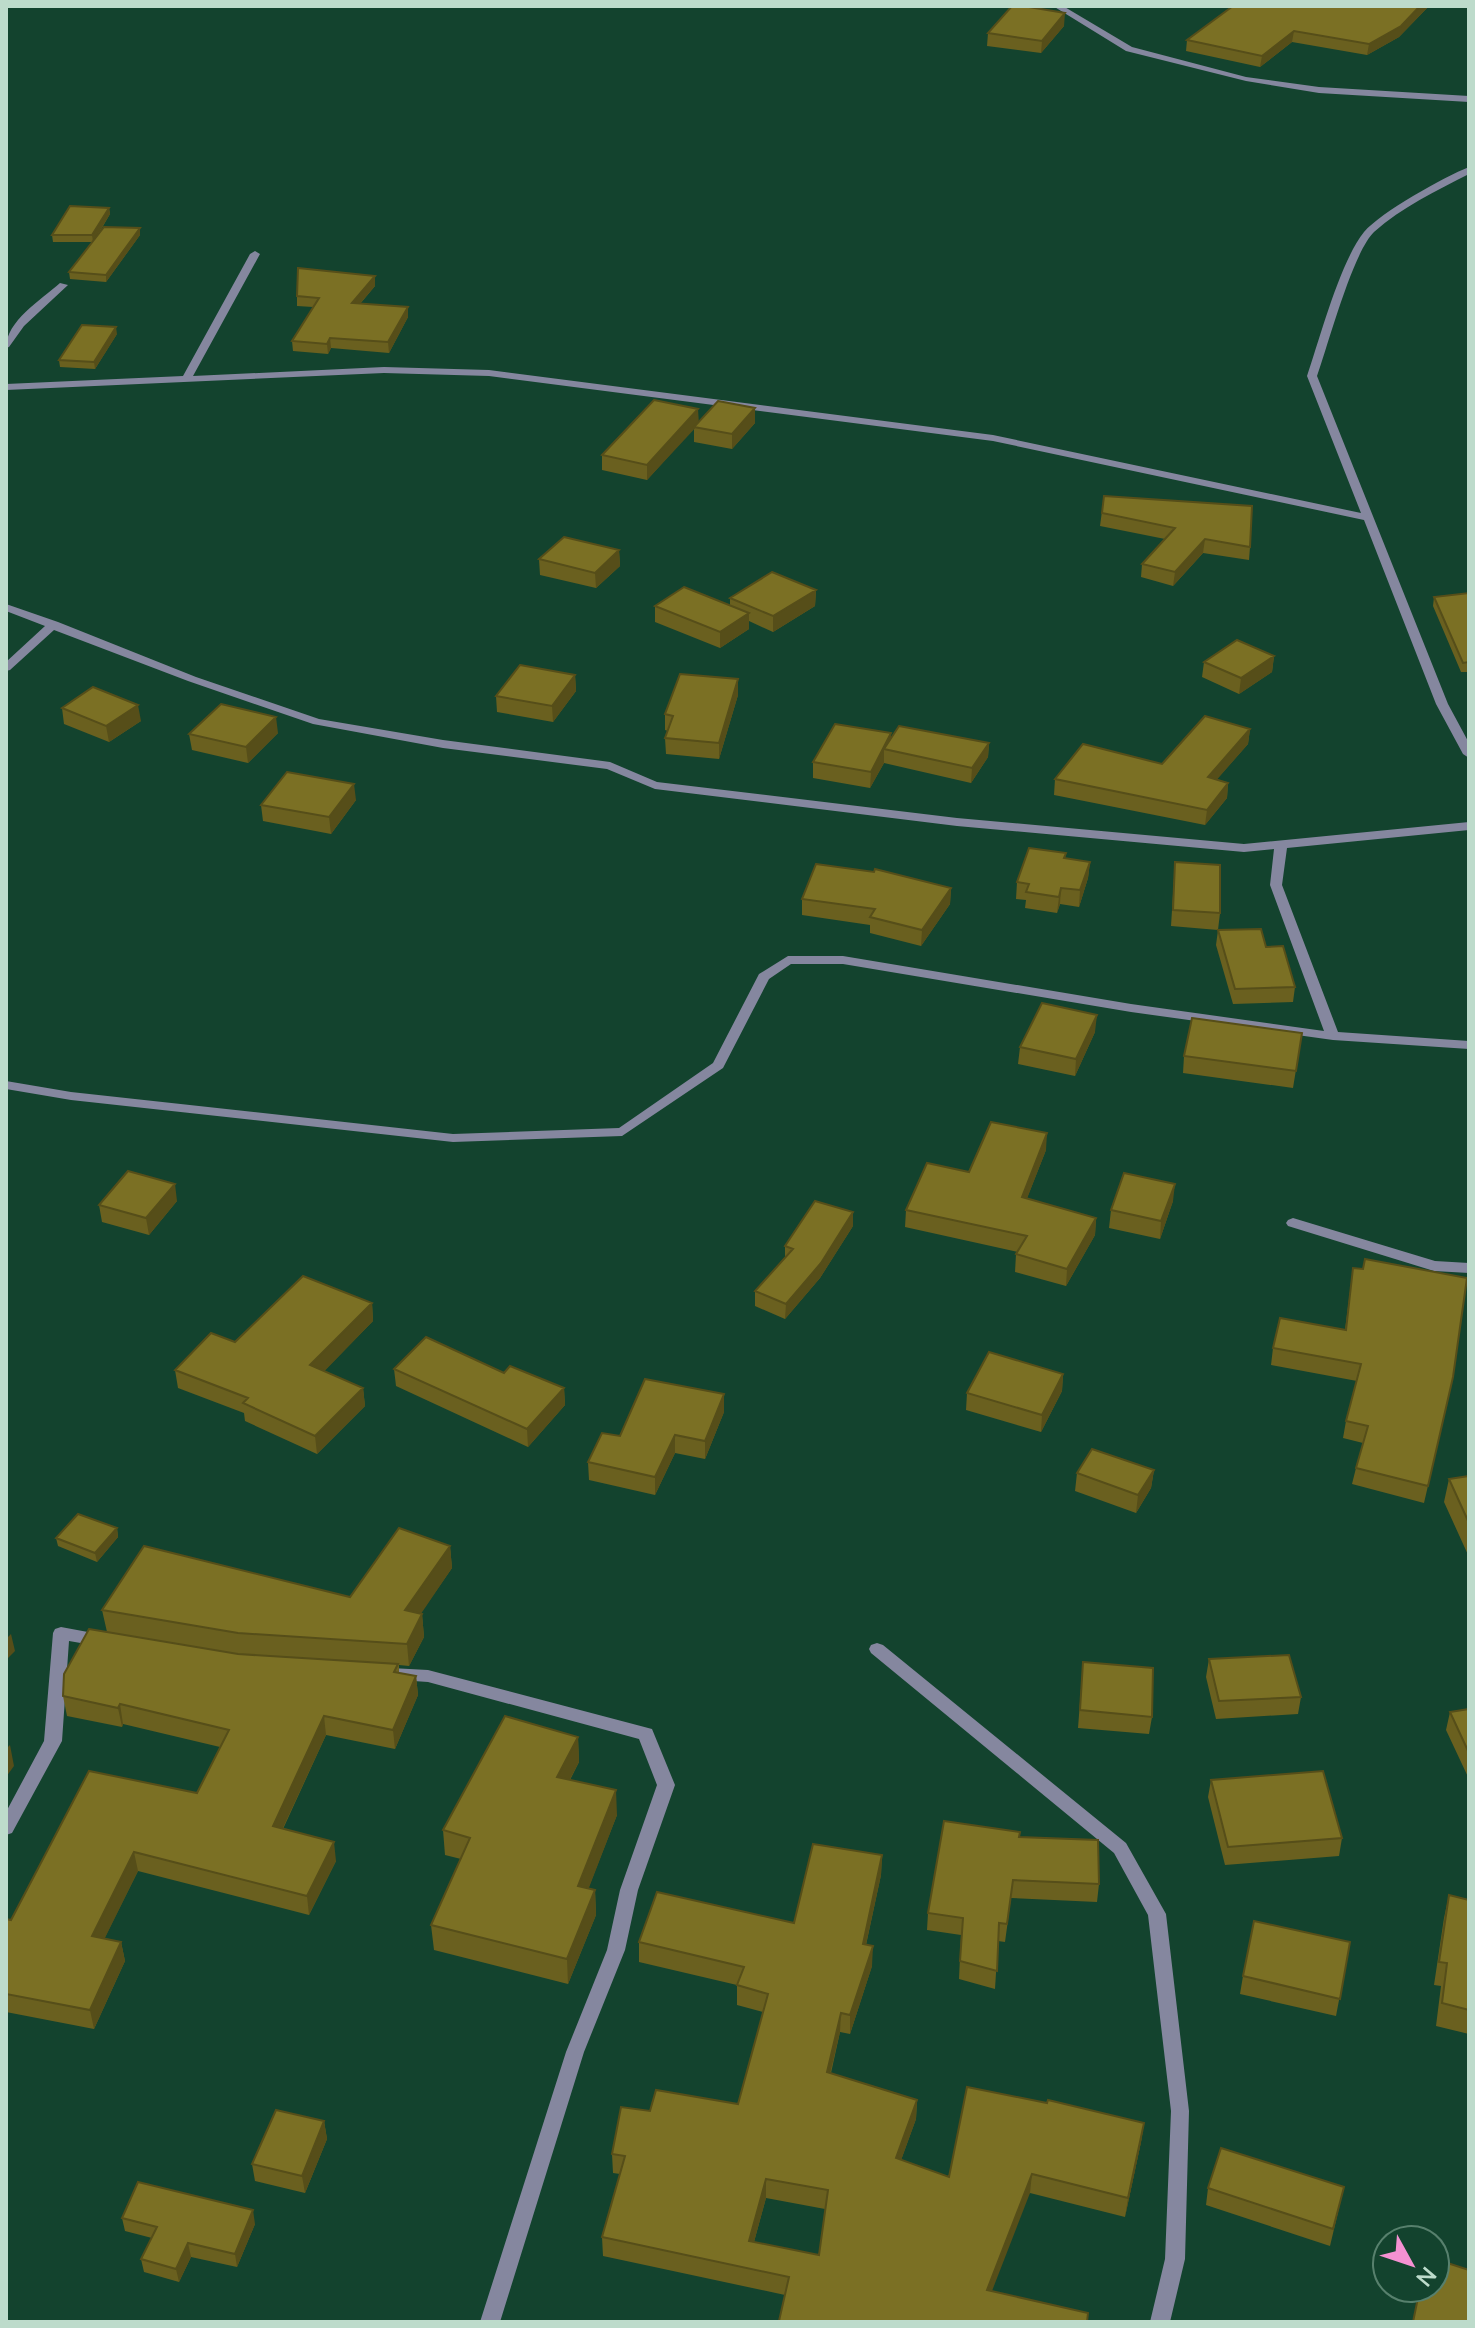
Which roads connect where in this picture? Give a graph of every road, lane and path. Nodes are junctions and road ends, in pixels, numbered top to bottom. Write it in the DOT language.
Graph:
graph roads {
  1 [pos="1057,6"];
  2 [pos="1469,99"];
  3 [pos="1469,170"];
  4 [pos="255,254"];
  5 [pos="63,285"];
  6 [pos="6,345"];
  7 [pos="187,378"];
  8 [pos="6,387"];
  9 [pos="1368,518"];
  10 [pos="6,607"];
  11 [pos="54,624"];
  12 [pos="6,668"];
  13 [pos="1469,754"];
  14 [pos="1469,826"];
  15 [pos="1281,844"];
  16 [pos="1333,1036"];
  17 [pos="1469,1045"];
  18 [pos="6,1085"];
  19 [pos="1293,1223"];
  20 [pos="1469,1268"];
  21 [pos="121,1643"];
  22 [pos="877,1649"];
  23 [pos="366,1672"];
  24 [pos="6,1828"];
  25 [pos="490,2322"];
  26 [pos="1160,2322"];
  1 -- 2 [label="street"];
  3 -- 9 [label="street"];
  4 -- 7 [label="street"];
  5 -- 6 [label="street"];
  7 -- 8 [label="street"];
  7 -- 9 [label="street"];
  9 -- 13 [label="street"];
  10 -- 11 [label="street"];
  11 -- 12 [label="street"];
  11 -- 15 [label="street"];
  14 -- 15 [label="street"];
  15 -- 16 [label="street"];
  16 -- 17 [label="street"];
  16 -- 18 [label="street"];
  19 -- 20 [label="street"];
  21 -- 24 [label="street"];
  22 -- 26 [label="street"];
  23 -- 25 [label="street"];
}
